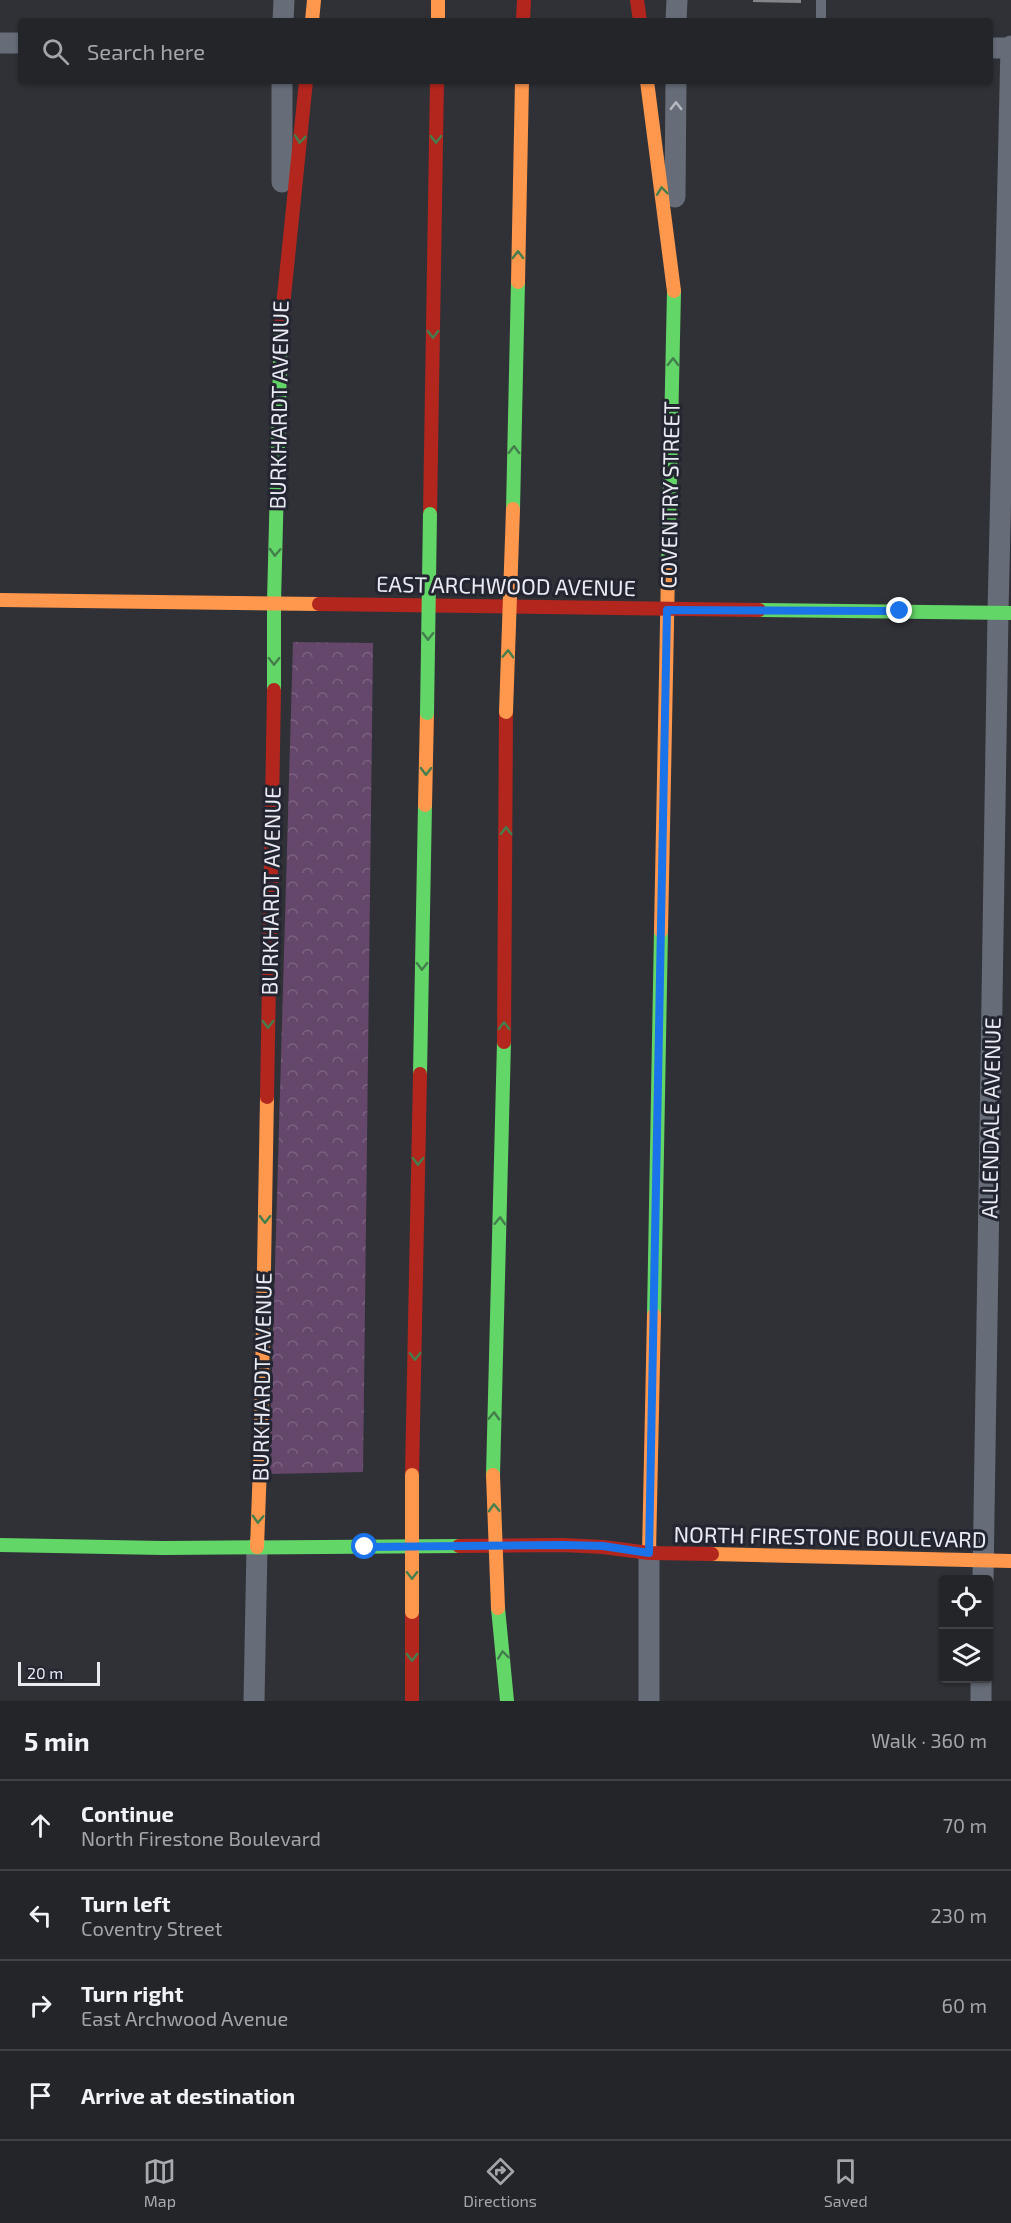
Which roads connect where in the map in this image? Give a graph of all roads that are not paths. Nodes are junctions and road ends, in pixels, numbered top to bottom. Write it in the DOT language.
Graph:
graph roads {
  1 [pos="284,0"];
  2 [pos="314,0"];
  3 [pos="438,0"];
  4 [pos="524,0"];
  5 [pos="637,0"];
  6 [pos="676,0"];
  7 [pos="821,0"];
  8 [pos="283,18"];
  9 [pos="312,18"];
  10 [pos="438,18"];
  11 [pos="524,18"];
  12 [pos="640,18"];
  13 [pos="676,18"];
  14 [pos="821,18"];
  15 [pos="0,43"];
  16 [pos="18,43"];
  17 [pos="1011,47"];
  18 [pos="993,48"];
  19 [pos="282,84"];
  20 [pos="306,84"];
  21 [pos="437,84"];
  22 [pos="522,84"];
  23 [pos="647,84"];
  24 [pos="676,84"];
  25 [pos="674,291"];
  26 [pos="281,326"];
  27 [pos="0,600"];
  28 [pos="274,602"];
  29 [pos="667,610"];
  30 [pos="1005,613"];
  31 [pos="0,1545"];
  32 [pos="256,1547"];
  33 [pos="649,1553"];
  34 [pos="1011,1561"];
  35 [pos="983,1571"];
  36 [pos="981,1683"];
  37 [pos="254,1701"];
  38 [pos="412,1701"];
  39 [pos="507,1701"];
  40 [pos="649,1701"];
  41 [pos="981,1701"];
  1 -- 8 [label="street"];
  2 -- 9 [label="main road"];
  3 -- 10 [label="main road"];
  4 -- 11 [label="main road"];
  5 -- 12 [label="main road"];
  6 -- 13 [label="street"];
  7 -- 14 [label="lane"];
  15 -- 16 [label="street"];
  17 -- 18 [label="street"];
  17 -- 30 [label="street, ALLENDALE AVENUE"];
  19 -- 26 [label="street, BURKHARDT AVENUE"];
  20 -- 26 [label="main road, one-way"];
  21 -- 38 [label="main road, one-way, bridge"];
  39 -- 22 [label="main road, one-way, bridge"];
  25 -- 23 [label="main road, one-way"];
  25 -- 24 [label="street, COVENTRY STREET, one-way"];
  29 -- 25 [label="main road, COVENTRY STREET, one-way"];
  26 -- 28 [label="main road, BURKHARDT AVENUE, one-way"];
  27 -- 28 [label="main road, EAST ARCHWOOD AVENUE"];
  28 -- 29 [label="main road, EAST ARCHWOOD AVENUE"];
  28 -- 32 [label="main road, BURKHARDT AVENUE, one-way"];
  29 -- 30 [label="main road, EAST ARCHWOOD AVENUE"];
  29 -- 33 [label="main road, COVENTRY STREET"];
  30 -- 35 [label="street, ALLENDALE AVENUE"];
  31 -- 32 [label="main road, NORTH FIRESTONE BOULEVARD"];
  32 -- 33 [label="main road, NORTH FIRESTONE BOULEVARD"];
  32 -- 37 [label="street, BURKHARDT AVENUE"];
  33 -- 35 [label="main road, NORTH FIRESTONE BOULEVARD"];
  33 -- 40 [label="street, COVENTRY STREET"];
  34 -- 35 [label="main road, NORTH FIRESTONE BOULEVARD"];
  36 -- 41 [label="street"];
}
